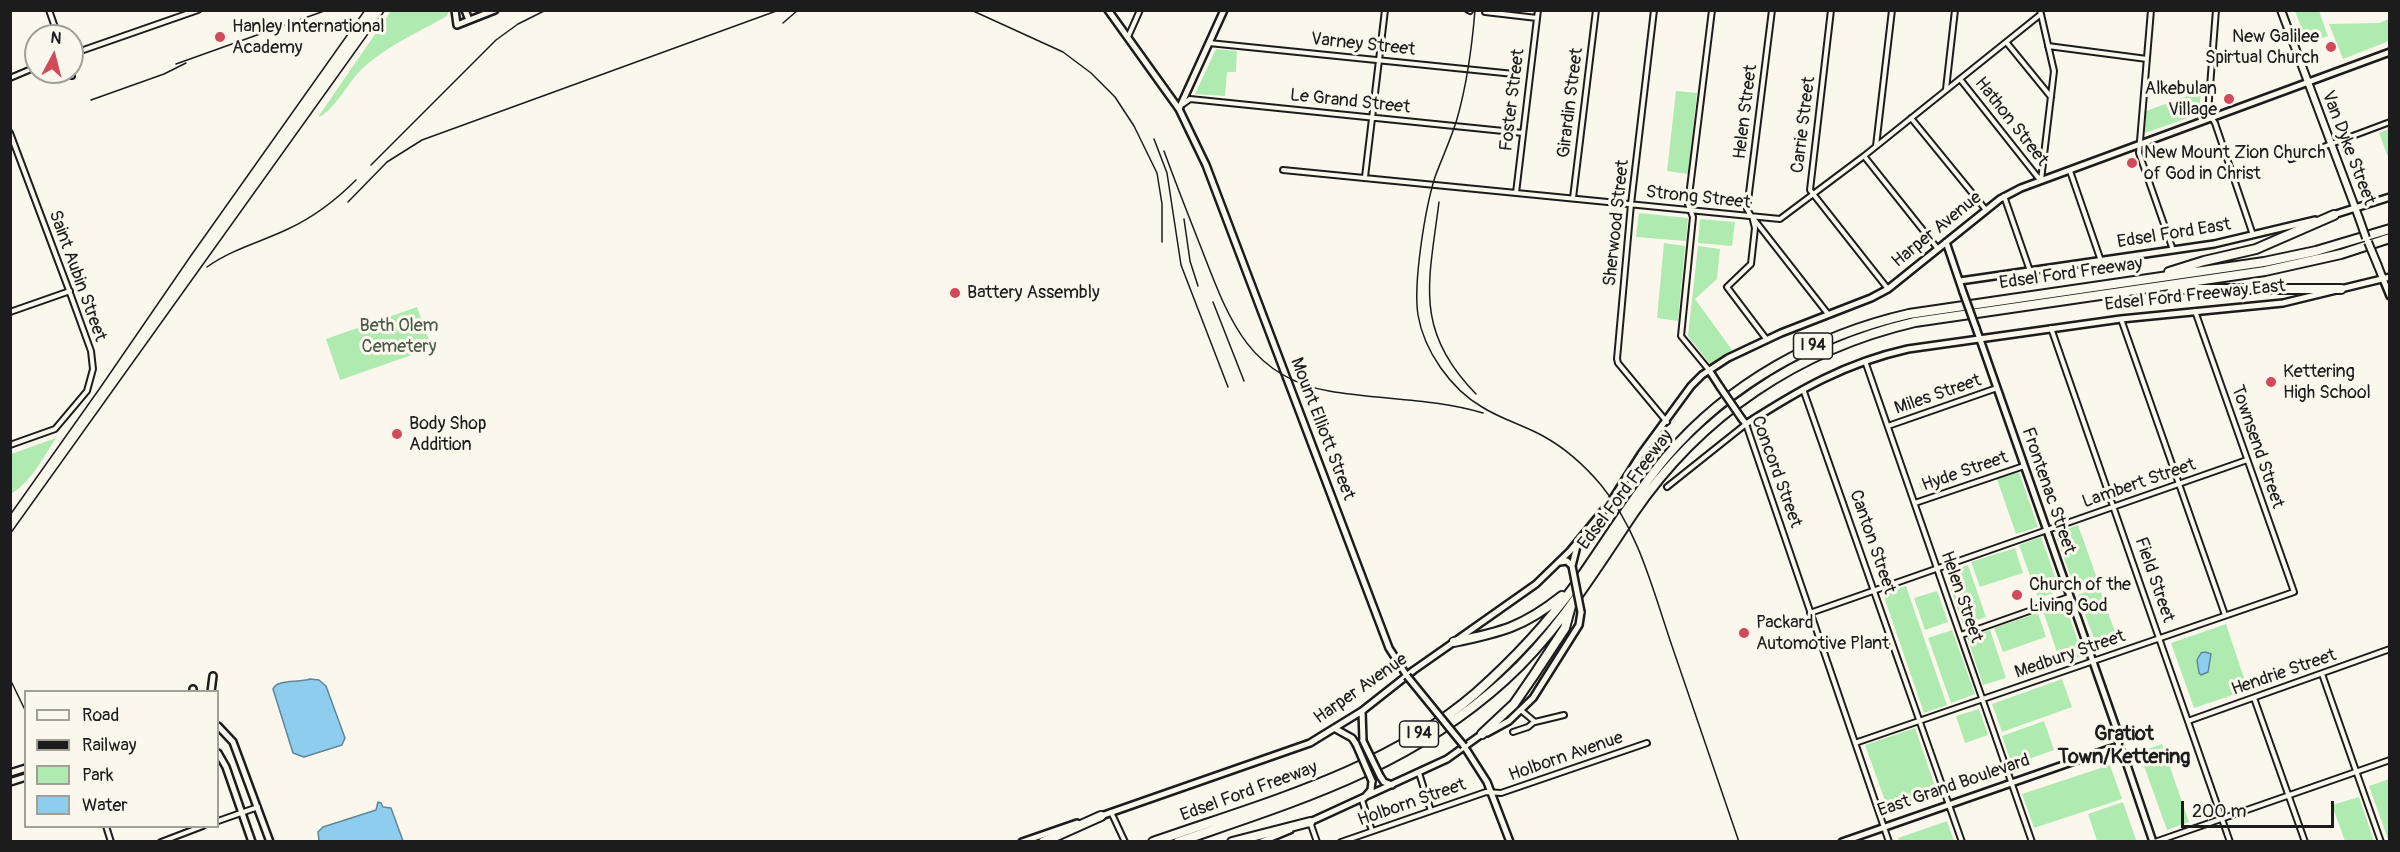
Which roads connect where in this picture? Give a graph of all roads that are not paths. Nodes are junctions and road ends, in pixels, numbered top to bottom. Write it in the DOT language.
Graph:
graph roads {
  1 [pos="198,10"];
  2 [pos="455,10"];
  3 [pos="465,10"];
  4 [pos="495,10"];
  5 [pos="1108,10"];
  6 [pos="1140,10"];
  7 [pos="1224,10"];
  8 [pos="1385,10"];
  9 [pos="1538,10"];
  10 [pos="1596,10"];
  11 [pos="1654,10"];
  12 [pos="1712,10"];
  13 [pos="1772,10"];
  14 [pos="1831,10"];
  15 [pos="1892,10"];
  16 [pos="1955,10"];
  17 [pos="2151,10"];
  18 [pos="2216,10"];
  19 [pos="2281,10"];
  20 [pos="1485,12"];
  21 [pos="2041,12"];
  22 [pos="1537,18"];
  23 [pos="469,20"];
  24 [pos="1127,38"];
  25 [pos="1209,43"];
  26 [pos="2007,43"];
  27 [pos="2048,46"];
  28 [pos="84,50"];
  29 [pos="2390,52"];
  30 [pos="2146,59"];
  31 [pos="1379,60"];
  32 [pos="24,72"];
  33 [pos="1514,74"];
  34 [pos="10,78"];
  35 [pos="1960,80"];
  36 [pos="2306,82"];
  37 [pos="1946,90"];
  38 [pos="2051,98"];
  39 [pos="1179,110"];
  40 [pos="2211,117"];
  41 [pos="1373,118"];
  42 [pos="1911,118"];
  43 [pos="2390,122"];
  44 [pos="10,133"];
  45 [pos="1523,133"];
  46 [pos="2139,145"];
  47 [pos="2330,145"];
  48 [pos="1876,147"];
  49 [pos="1863,156"];
  50 [pos="2291,159"];
  51 [pos="1283,170"];
  52 [pos="2070,171"];
  53 [pos="1365,177"];
  54 [pos="2040,181"];
  55 [pos="1516,193"];
  56 [pos="1813,195"];
  57 [pos="2004,196"];
  58 [pos="2390,197"];
  59 [pos="1573,198"];
  60 [pos="1631,204"];
  61 [pos="2355,208"];
  62 [pos="1691,210"];
  63 [pos="1986,210"];
  64 [pos="2334,215"];
  65 [pos="1752,216"];
  66 [pos="2390,229"];
  67 [pos="2253,236"];
  68 [pos="2390,238"];
  69 [pos="1946,242"];
  70 [pos="1938,249"];
  71 [pos="2174,250"];
  72 [pos="2101,261"];
  73 [pos="2030,271"];
  74 [pos="2153,278"];
  75 [pos="2386,278"];
  76 [pos="1960,281"];
  77 [pos="2158,288"];
  78 [pos="1888,289"];
  79 [pos="2341,289"];
  80 [pos="70,291"];
  81 [pos="2390,296"];
  82 [pos="2195,311"];
  83 [pos="10,312"];
  84 [pos="1828,314"];
  85 [pos="2121,319"];
  86 [pos="2050,328"];
  87 [pos="1980,339"];
  88 [pos="1767,340"];
  89 [pos="1865,361"];
  90 [pos="1709,370"];
  91 [pos="1803,388"];
  92 [pos="1997,388"];
  93 [pos="1667,422"];
  94 [pos="1744,422"];
  95 [pos="1888,426"];
  96 [pos="10,445"];
  97 [pos="2247,460"];
  98 [pos="2024,466"];
  99 [pos="2180,484"];
  100 [pos="1667,487"];
  101 [pos="1914,503"];
  102 [pos="2114,508"];
  103 [pos="2047,531"];
  104 [pos="1582,538"];
  105 [pos="1560,562"];
  106 [pos="1572,566"];
  107 [pos="1938,569"];
  108 [pos="1575,585"];
  109 [pos="1875,591"];
  110 [pos="2294,592"];
  111 [pos="2069,597"];
  112 [pos="1572,603"];
  113 [pos="1810,613"];
  114 [pos="2225,616"];
  115 [pos="1960,635"];
  116 [pos="2159,639"];
  117 [pos="1454,642"];
  118 [pos="2390,649"];
  119 [pos="2093,662"];
  120 [pos="2322,674"];
  121 [pos="213,676"];
  122 [pos="1407,676"];
  123 [pos="211,690"];
  124 [pos="2254,698"];
  125 [pos="1983,699"];
  126 [pos="1362,711"];
  127 [pos="1522,711"];
  128 [pos="1564,715"];
  129 [pos="1920,721"];
  130 [pos="2188,721"];
  131 [pos="1534,722"];
  132 [pos="219,727"];
  133 [pos="1334,728"];
  134 [pos="1513,732"];
  135 [pos="1482,734"];
  136 [pos="1647,743"];
  137 [pos="1855,743"];
  138 [pos="1464,746"];
  139 [pos="2118,749"];
  140 [pos="219,755"];
  141 [pos="2390,760"];
  142 [pos="2357,771"];
  143 [pos="1419,773"];
  144 [pos="2012,782"];
  145 [pos="1392,785"];
  146 [pos="1492,793"];
  147 [pos="2289,795"];
  148 [pos="1363,799"];
  149 [pos="1949,804"];
  150 [pos="258,807"];
  151 [pos="1431,810"];
  152 [pos="1111,812"];
  153 [pos="242,813"];
  154 [pos="1101,816"];
  155 [pos="2222,818"];
  156 [pos="219,821"];
  157 [pos="1310,822"];
  158 [pos="1885,826"];
  159 [pos="198,828"];
  160 [pos="1372,831"];
  161 [pos="161,842"];
  162 [pos="252,842"];
  163 [pos="270,842"];
  164 [pos="1022,842"];
  165 [pos="1043,842"];
  166 [pos="1125,842"];
  167 [pos="1153,842"];
  168 [pos="1178,842"];
  169 [pos="1232,842"];
  170 [pos="1261,842"];
  171 [pos="1317,842"];
  172 [pos="1341,842"];
  173 [pos="1510,842"];
  174 [pos="1842,842"];
  175 [pos="1889,842"];
  176 [pos="1962,842"];
  177 [pos="2032,842"];
  178 [pos="2154,842"];
  179 [pos="2230,842"];
  180 [pos="2305,842"];
  181 [pos="2381,842"];
  1 -- 28 [label="street"];
  2 -- 23 [label="street"];
  3 -- 23 [label="street"];
  4 -- 23 [label="street"];
  5 -- 24 [label="street, Mount Elliott Street"];
  6 -- 24 [label="street"];
  7 -- 25 [label="street"];
  8 -- 31 [label="street"];
  9 -- 22 [label="street, Foster Street"];
  10 -- 59 [label="street, Girardin Street"];
  11 -- 60 [label="street, Sherwood Street"];
  12 -- 62 [label="street, Concord Street"];
  13 -- 65 [label="street, Helen Street"];
  14 -- 56 [label="street, Carrie Street"];
  15 -- 48 [label="street"];
  16 -- 37 [label="street, Hathon Street"];
  17 -- 30 [label="street"];
  18 -- 40 [label="street"];
  19 -- 36 [label="main road, Van Dyke Street"];
  20 -- 22 [label="street"];
  21 -- 26 [label="street, Strong Street"];
  21 -- 27 [label="street"];
  22 -- 45 [label="street, Foster Street"];
  24 -- 39 [label="street, Mount Elliott Street"];
  25 -- 31 [label="street, Varney Street"];
  25 -- 39 [label="street"];
  26 -- 35 [label="street, Strong Street"];
  26 -- 38 [label="street"];
  27 -- 30 [label="street"];
  27 -- 38 [label="street"];
  29 -- 36 [label="street, Harper Avenue"];
  30 -- 46 [label="street"];
  31 -- 33 [label="street, Varney Street"];
  31 -- 41 [label="street"];
  32 -- 34 [label="street"];
  35 -- 37 [label="street, Strong Street"];
  35 -- 54 [label="street, Hathon Street"];
  36 -- 40 [label="street, Harper Avenue"];
  36 -- 47 [label="main road, Van Dyke Street"];
  37 -- 42 [label="street, Strong Street"];
  38 -- 54 [label="street"];
  39 -- 41 [label="street, Le Grand Street"];
  39 -- 122 [label="street, Mount Elliott Street"];
  40 -- 46 [label="street, Harper Avenue"];
  40 -- 67 [label="street"];
  41 -- 45 [label="street, Le Grand Street"];
  41 -- 53 [label="street"];
  42 -- 48 [label="street, Strong Street"];
  42 -- 63 [label="street"];
  43 -- 47 [label="street"];
  44 -- 80 [label="street, Saint Aubin Street"];
  45 -- 55 [label="street, Foster Street"];
  46 -- 52 [label="street, Harper Avenue"];
  46 -- 71 [label="street"];
  47 -- 50 [label="street"];
  47 -- 61 [label="main road, Van Dyke Street"];
  48 -- 49 [label="street, Strong Street"];
  49 -- 56 [label="street, Strong Street"];
  49 -- 70 [label="street"];
  51 -- 53 [label="street, Strong Street"];
  52 -- 54 [label="street, Harper Avenue"];
  52 -- 72 [label="street"];
  53 -- 55 [label="street, Strong Street"];
  54 -- 57 [label="street, Harper Avenue"];
  55 -- 59 [label="street, Strong Street"];
  56 -- 65 [label="street, Strong Street"];
  56 -- 78 [label="street, Carrie Street"];
  57 -- 63 [label="street, Harper Avenue"];
  57 -- 73 [label="street"];
  58 -- 61 [label="street, Edsel Ford East"];
  59 -- 60 [label="street, Strong Street"];
  60 -- 62 [label="street, Strong Street"];
  60 -- 93 [label="street, Sherwood Street"];
  61 -- 64 [label="street, Edsel Ford East"];
  61 -- 75 [label="main road, Van Dyke Street, bridge"];
  62 -- 65 [label="street, Strong Street"];
  62 -- 90 [label="street, Concord Street"];
  63 -- 69 [label="street, Harper Avenue"];
  64 -- 67 [label="street, Edsel Ford East"];
  64 -- 74 [label="highway"];
  65 -- 84 [label="street"];
  65 -- 88 [label="street, Helen Street"];
  66 -- 74 [label="highway, Edsel Ford Freeway / I 94"];
  67 -- 71 [label="street, Edsel Ford East"];
  68 -- 77 [label="highway, Edsel Ford Freeway / I 94"];
  69 -- 70 [label="street, Harper Avenue"];
  69 -- 76 [label="street, Frontenac Street"];
  70 -- 78 [label="street, Harper Avenue"];
  71 -- 72 [label="street, Edsel Ford East"];
  72 -- 73 [label="street, Edsel Ford East"];
  73 -- 76 [label="street, Edsel Ford East"];
  74 -- 108 [label="highway, Edsel Ford Freeway / I 94"];
  75 -- 79 [label="street, Edsel Ford Freeway East"];
  75 -- 81 [label="street, Van Dyke Street"];
  76 -- 87 [label="street, Frontenac Street, bridge"];
  77 -- 79 [label="highway"];
  77 -- 112 [label="highway, Edsel Ford Freeway / I 94"];
  78 -- 84 [label="street, Harper Avenue"];
  79 -- 82 [label="street, Edsel Ford Freeway East"];
  80 -- 83 [label="street"];
  80 -- 96 [label="street, Saint Aubin Street"];
  82 -- 85 [label="street, Edsel Ford Freeway East"];
  82 -- 97 [label="street, Townsend Street"];
  84 -- 88 [label="street, Harper Avenue"];
  85 -- 86 [label="street, Edsel Ford Freeway East"];
  85 -- 99 [label="street"];
  86 -- 87 [label="street, Edsel Ford Freeway East"];
  86 -- 102 [label="street, Field Street"];
  87 -- 89 [label="street"];
  87 -- 92 [label="street, Frontenac Street"];
  88 -- 90 [label="street, Harper Avenue"];
  89 -- 91 [label="street"];
  89 -- 95 [label="street, Helen Street"];
  90 -- 93 [label="street, Harper Avenue"];
  90 -- 94 [label="street, Concord Street, bridge"];
  91 -- 94 [label="street"];
  91 -- 109 [label="street, Canton Street"];
  92 -- 95 [label="street, Miles Street"];
  92 -- 98 [label="street, Frontenac Street"];
  93 -- 104 [label="street, Harper Avenue"];
  94 -- 100 [label="street"];
  94 -- 113 [label="street, Concord Street"];
  95 -- 101 [label="street, Helen Street"];
  97 -- 99 [label="street, Lambert Street"];
  97 -- 110 [label="street, Townsend Street"];
  98 -- 101 [label="street, Hyde Street"];
  98 -- 103 [label="street, Frontenac Street"];
  99 -- 102 [label="street, Lambert Street"];
  99 -- 114 [label="street"];
  101 -- 107 [label="street, Helen Street"];
  102 -- 103 [label="street, Lambert Street"];
  102 -- 116 [label="street, Field Street"];
  103 -- 107 [label="street, Lambert Street"];
  103 -- 111 [label="street, Frontenac Street"];
  104 -- 105 [label="street, Harper Avenue"];
  104 -- 106 [label="street, Harper Avenue"];
  105 -- 106 [label="street"];
  105 -- 117 [label="street, Harper Avenue"];
  106 -- 127 [label="street, bridge"];
  107 -- 109 [label="street, Lambert Street"];
  107 -- 115 [label="street, Helen Street"];
  108 -- 117 [label="highway"];
  108 -- 167 [label="highway, Edsel Ford Freeway / I 94"];
  109 -- 113 [label="street, Lambert Street"];
  109 -- 129 [label="street, Canton Street"];
  110 -- 114 [label="street, Medbury Street"];
  111 -- 115 [label="street"];
  111 -- 119 [label="street, Frontenac Street"];
  112 -- 135 [label="highway"];
  112 -- 168 [label="highway, Edsel Ford Freeway / I 94"];
  113 -- 137 [label="street, Concord Street"];
  114 -- 116 [label="street, Medbury Street"];
  115 -- 125 [label="street, Helen Street"];
  116 -- 119 [label="street, Medbury Street"];
  116 -- 130 [label="street, Field Street"];
  117 -- 122 [label="street, Harper Avenue"];
  118 -- 120 [label="street, Hendrie Street"];
  119 -- 125 [label="street, Medbury Street"];
  119 -- 139 [label="street, Frontenac Street"];
  120 -- 124 [label="street, Hendrie Street"];
  120 -- 142 [label="street"];
  121 -- 123 [label="street"];
  122 -- 126 [label="street, Harper Avenue"];
  122 -- 138 [label="street, Mount Elliott Street, bridge"];
  124 -- 130 [label="street, Hendrie Street"];
  124 -- 147 [label="street"];
  125 -- 129 [label="street, Medbury Street"];
  125 -- 144 [label="street, Helen Street"];
  126 -- 133 [label="street, Harper Avenue"];
  126 -- 145 [label="street, bridge"];
  127 -- 131 [label="street"];
  127 -- 135 [label="street"];
  128 -- 131 [label="street"];
  129 -- 137 [label="street, Medbury Street"];
  129 -- 149 [label="street, Canton Street"];
  130 -- 155 [label="street, Field Street"];
  131 -- 134 [label="street"];
  132 -- 150 [label="street"];
  133 -- 148 [label="street, bridge"];
  133 -- 152 [label="street, Harper Avenue"];
  135 -- 138 [label="street"];
  136 -- 146 [label="street, Holborn Avenue"];
  137 -- 158 [label="street, Concord Street"];
  138 -- 143 [label="street"];
  138 -- 146 [label="street, Mount Elliott Street"];
  139 -- 144 [label="street, East Grand Boulevard"];
  139 -- 178 [label="street"];
  140 -- 153 [label="street"];
  141 -- 142 [label="street"];
  142 -- 147 [label="street"];
  142 -- 181 [label="street"];
  143 -- 145 [label="street"];
  143 -- 151 [label="street"];
  144 -- 149 [label="street, East Grand Boulevard"];
  144 -- 177 [label="street, Helen Street"];
  145 -- 148 [label="street"];
  146 -- 151 [label="street, Holborn Street"];
  146 -- 173 [label="street, Mount Elliott Street"];
  147 -- 155 [label="street"];
  147 -- 180 [label="street"];
  148 -- 157 [label="street"];
  148 -- 160 [label="street"];
  149 -- 158 [label="street, East Grand Boulevard"];
  149 -- 176 [label="street, Canton Street"];
  150 -- 153 [label="street"];
  150 -- 163 [label="street"];
  151 -- 160 [label="street, Holborn Street"];
  152 -- 154 [label="street, Harper Avenue"];
  152 -- 166 [label="street"];
  153 -- 156 [label="street"];
  153 -- 162 [label="street"];
  154 -- 164 [label="street, Harper Avenue"];
  154 -- 165 [label="highway"];
  155 -- 178 [label="street"];
  155 -- 179 [label="street, Field Street"];
  157 -- 169 [label="highway"];
  157 -- 170 [label="street"];
  157 -- 171 [label="street"];
  158 -- 174 [label="street, East Grand Boulevard"];
  158 -- 175 [label="street, Concord Street"];
  159 -- 161 [label="street"];
  160 -- 172 [label="street, Holborn Street"];
}
